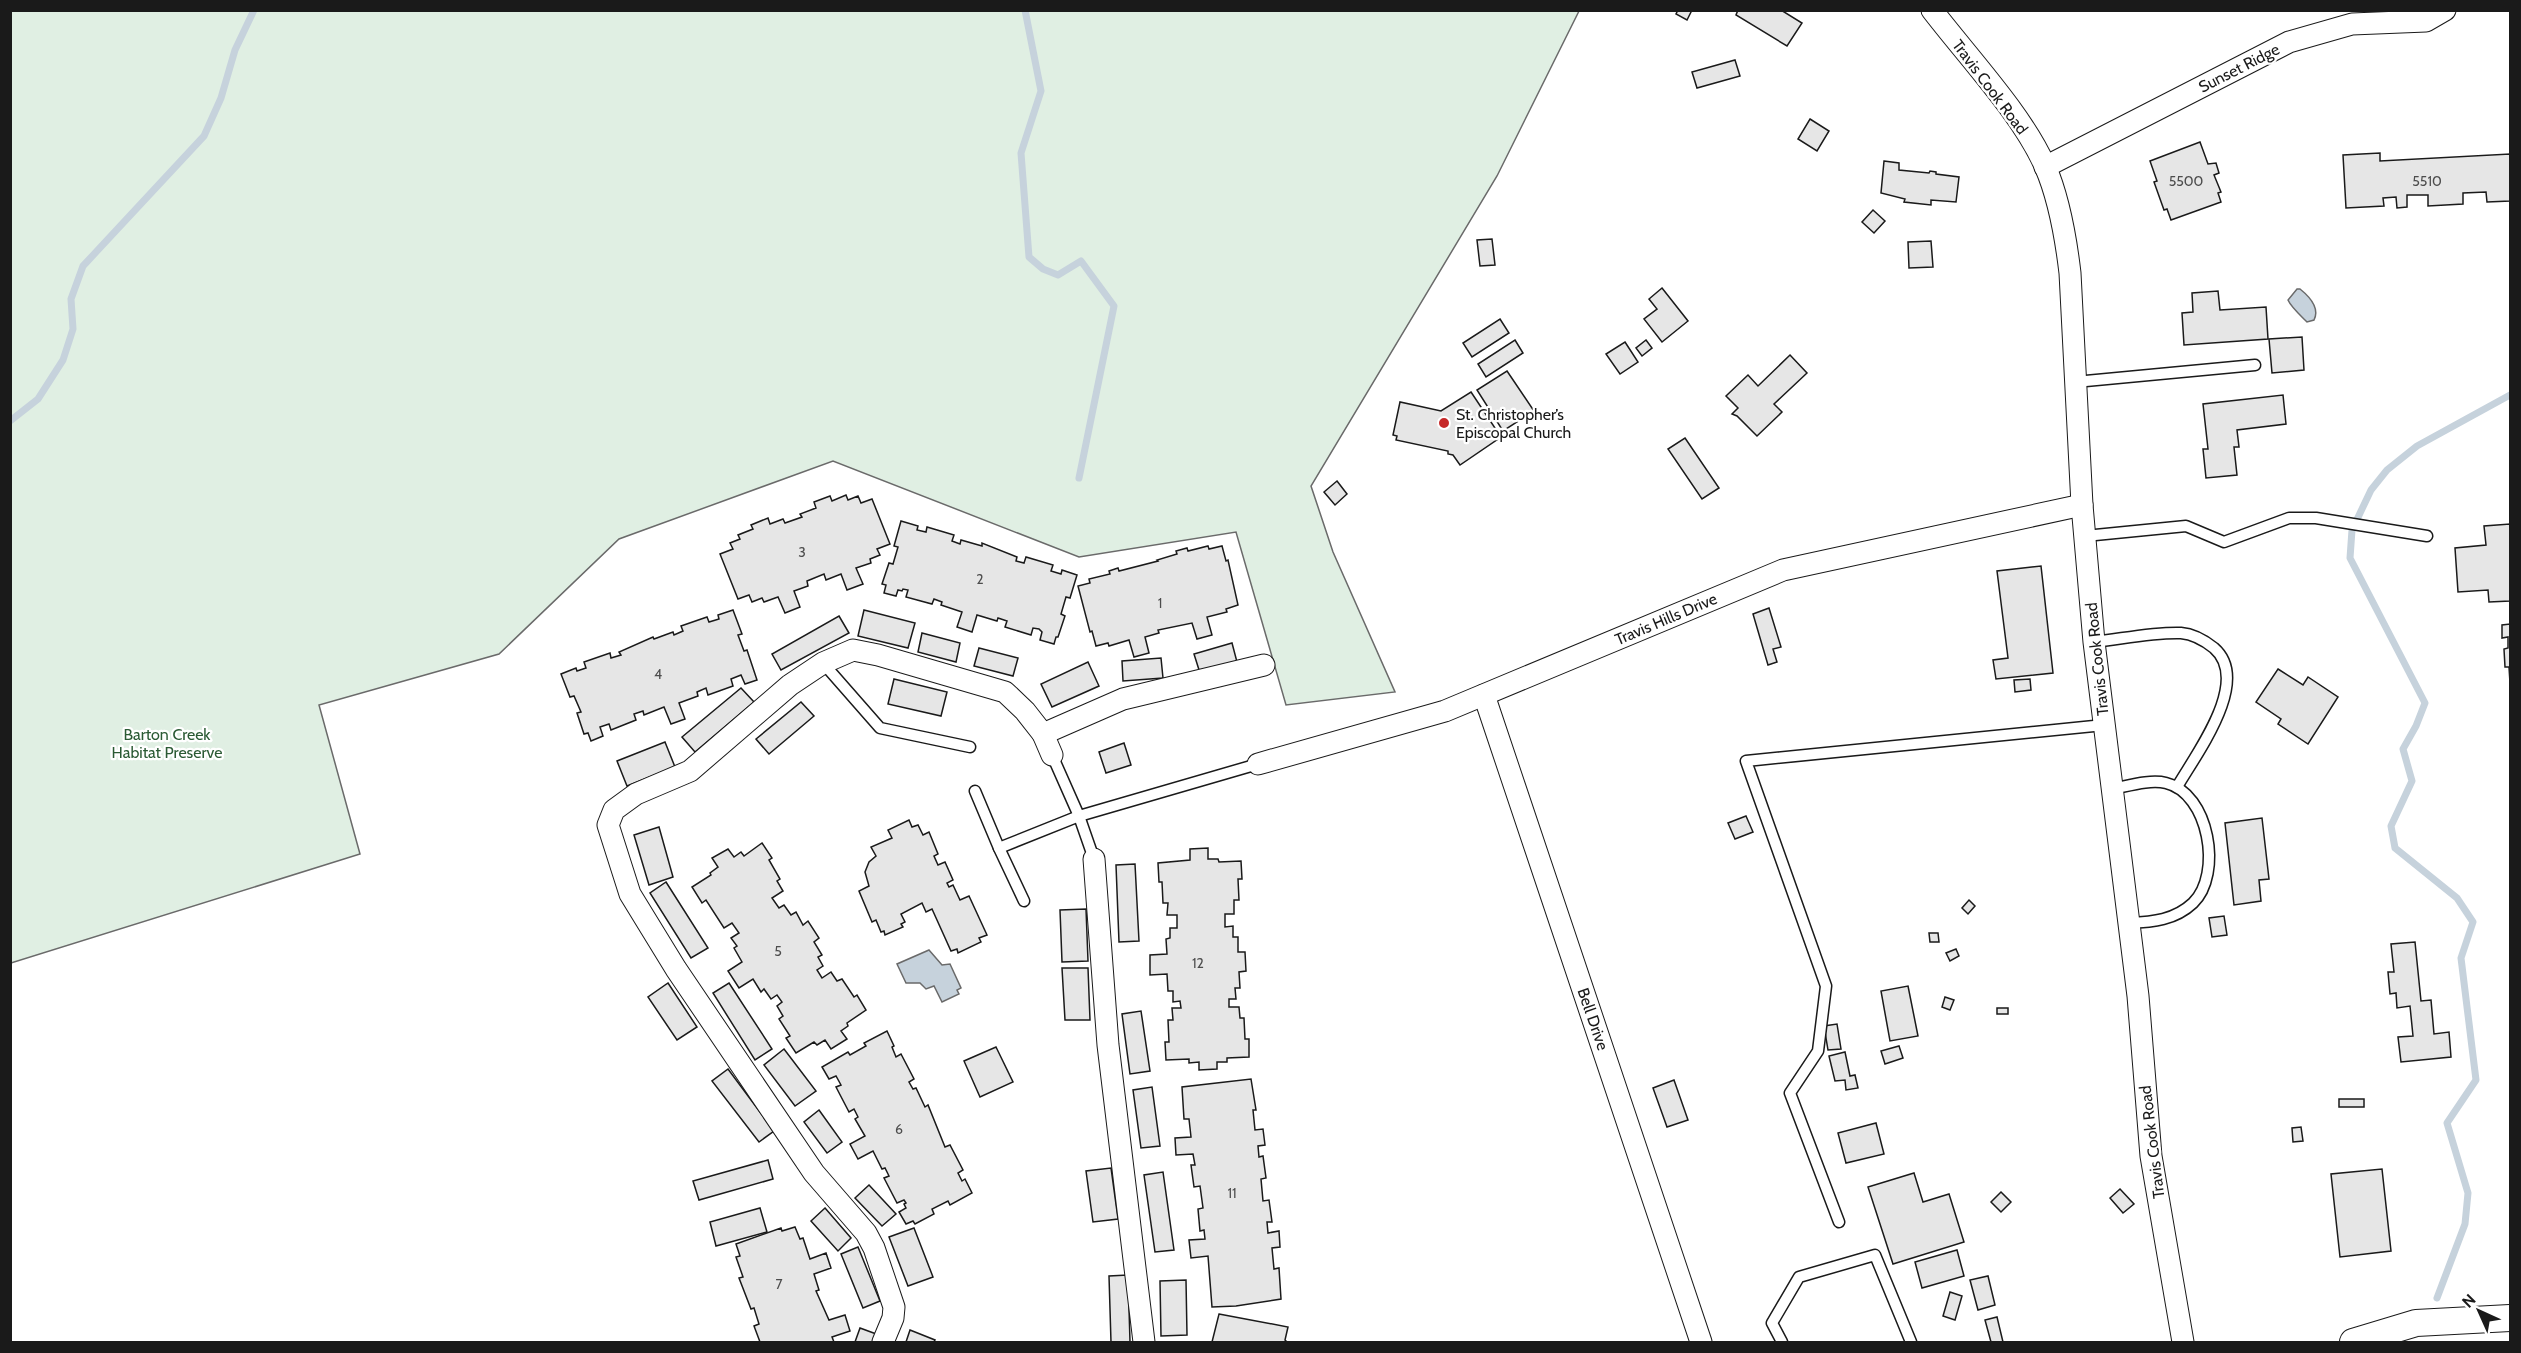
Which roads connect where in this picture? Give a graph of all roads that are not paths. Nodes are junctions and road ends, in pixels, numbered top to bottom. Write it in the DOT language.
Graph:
graph roads {
  1 [pos="1932,10"];
  2 [pos="2445,10"];
  3 [pos="2045,167"];
  4 [pos="2255,365"];
  5 [pos="2075,382"];
  6 [pos="2082,504"];
  7 [pos="2085,536"];
  8 [pos="2427,536"];
  9 [pos="2094,642"];
  10 [pos="823,663"];
  11 [pos="1264,665"];
  12 [pos="1484,695"];
  13 [pos="2104,724"];
  14 [pos="1043,734"];
  15 [pos="970,747"];
  16 [pos="1052,755"];
  17 [pos="1258,764"];
  18 [pos="2177,787"];
  19 [pos="2112,789"];
  20 [pos="975,791"];
  21 [pos="1079,816"];
  22 [pos="999,848"];
  23 [pos="1094,859"];
  24 [pos="1023,901"];
  25 [pos="2129,923"];
  26 [pos="1839,1222"];
  27 [pos="2511,1318"];
  28 [pos="883,1342"];
  29 [pos="1144,1342"];
  30 [pos="1701,1342"];
  31 [pos="1782,1342"];
  32 [pos="1911,1342"];
  33 [pos="2183,1342"];
  34 [pos="2353,1342"];
  1 -- 3 [label="street, Travis Cook Road"];
  2 -- 3 [label="street, Sunset Ridge"];
  3 -- 5 [label="street, Travis Cook Road"];
  4 -- 5 [label="lane"];
  5 -- 6 [label="street, Travis Cook Road"];
  6 -- 7 [label="street, Travis Cook Road"];
  6 -- 12 [label="street, Travis Hills Drive"];
  7 -- 8 [label="lane"];
  7 -- 9 [label="street, Travis Cook Road"];
  9 -- 13 [label="street, Travis Cook Road"];
  9 -- 18 [label="lane"];
  10 -- 14 [label="street"];
  10 -- 15 [label="lane"];
  10 -- 28 [label="street"];
  11 -- 14 [label="street"];
  12 -- 17 [label="street, Travis Hills Drive"];
  12 -- 30 [label="street, Bell Drive"];
  13 -- 19 [label="street, Travis Cook Road"];
  13 -- 26 [label="lane"];
  14 -- 16 [label="street"];
  16 -- 21 [label="lane"];
  17 -- 21 [label="lane"];
  18 -- 19 [label="lane"];
  18 -- 25 [label="lane"];
  19 -- 25 [label="street, Travis Cook Road"];
  20 -- 22 [label="lane"];
  21 -- 22 [label="lane"];
  21 -- 23 [label="lane"];
  22 -- 24 [label="lane"];
  23 -- 29 [label="street"];
  25 -- 33 [label="street, Travis Cook Road"];
  27 -- 34 [label="street"];
  31 -- 32 [label="lane"];
}
